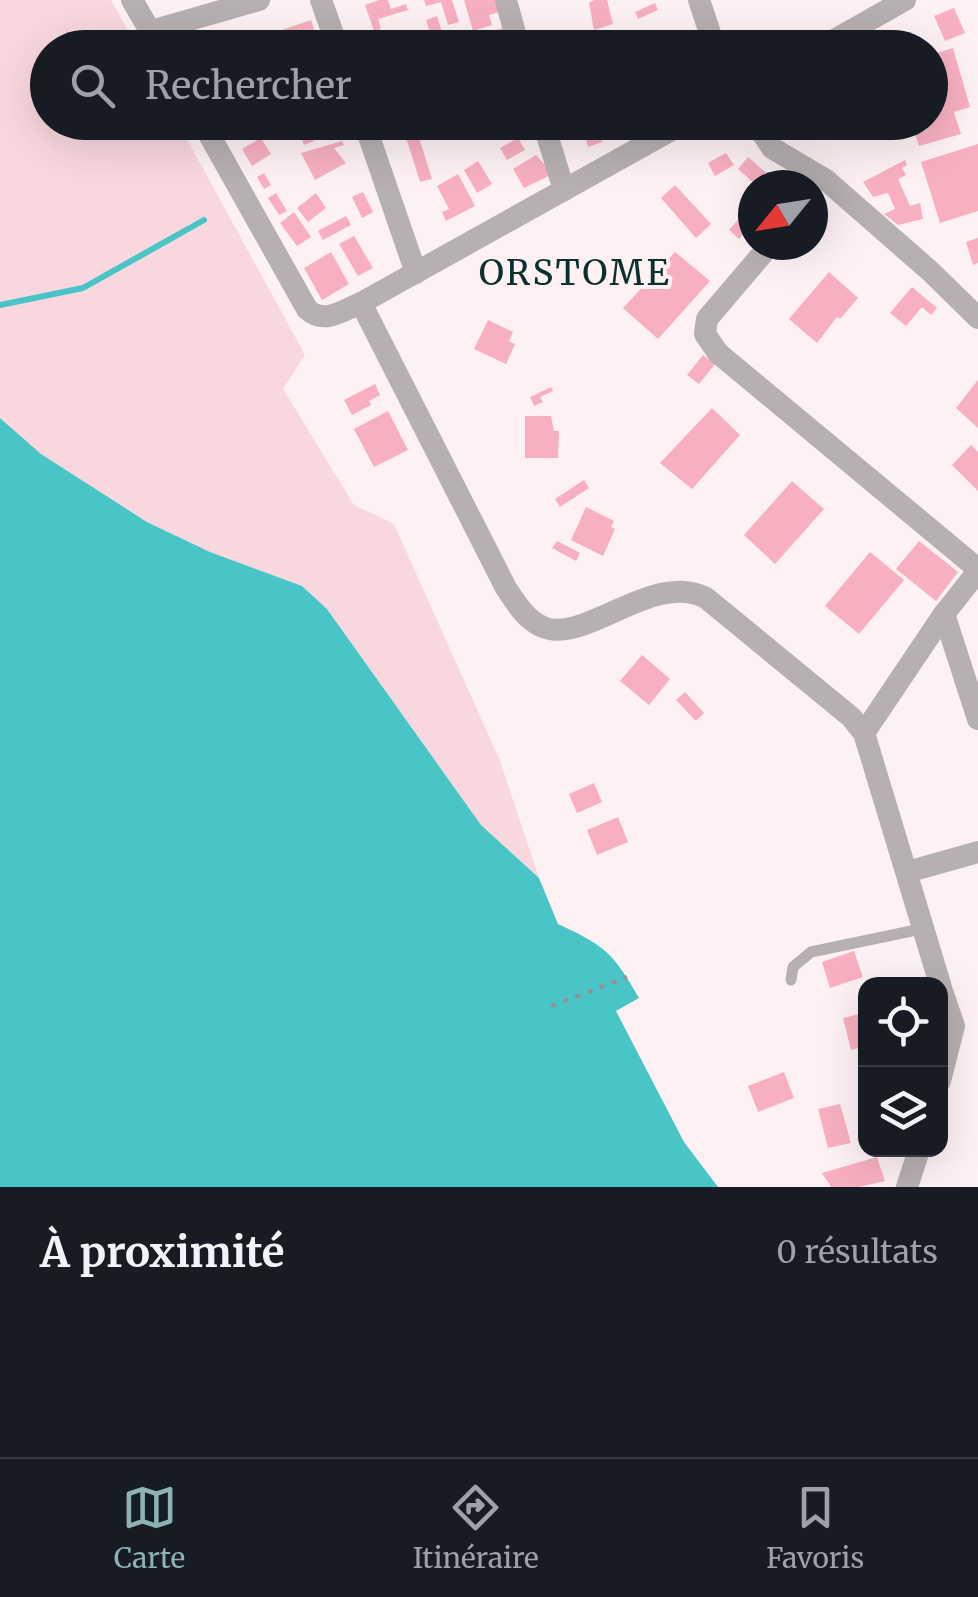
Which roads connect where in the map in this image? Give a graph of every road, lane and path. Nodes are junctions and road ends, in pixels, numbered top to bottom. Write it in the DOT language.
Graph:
graph roads {
  1 [pos="132,0"];
  2 [pos="260,0"];
  3 [pos="321,0"];
  4 [pos="506,0"];
  5 [pos="699,0"];
  6 [pos="906,0"];
  7 [pos="150,30"];
  8 [pos="179,30"];
  9 [pos="332,30"];
  10 [pos="514,30"];
  11 [pos="709,30"];
  12 [pos="852,30"];
  13 [pos="212,140"];
  14 [pos="370,140"];
  15 [pos="549,140"];
  16 [pos="654,140"];
  17 [pos="767,140"];
  18 [pos="799,170"];
  19 [pos="564,190"];
  20 [pos="828,194"];
  21 [pos="757,260"];
  22 [pos="416,272"];
  23 [pos="361,304"];
  24 [pos="978,318"];
  25 [pos="978,570"];
  26 [pos="944,614"];
  27 [pos="978,720"];
  28 [pos="864,733"];
  29 [pos="978,852"];
  30 [pos="907,872"];
  31 [pos="922,929"];
  32 [pos="627,977"];
  33 [pos="937,977"];
  34 [pos="791,980"];
  35 [pos="551,1006"];
  36 [pos="948,1008"];
  37 [pos="954,1026"];
  38 [pos="978,1034"];
  39 [pos="943,1067"];
  40 [pos="917,1157"];
  41 [pos="908,1187"];
  1 -- 7 [label="street"];
  2 -- 8 [label="street"];
  3 -- 9 [label="street"];
  4 -- 10 [label="street"];
  5 -- 11 [label="street"];
  6 -- 12 [label="street"];
  13 -- 23 [label="street"];
  14 -- 22 [label="street"];
  15 -- 19 [label="street"];
  16 -- 19 [label="street"];
  17 -- 18 [label="street"];
  19 -- 22 [label="street"];
  20 -- 24 [label="street"];
  21 -- 25 [label="street"];
  22 -- 23 [label="street"];
  23 -- 28 [label="street"];
  25 -- 26 [label="street"];
  26 -- 27 [label="street"];
  26 -- 28 [label="street"];
  28 -- 30 [label="street"];
  29 -- 30 [label="street"];
  30 -- 31 [label="street"];
  31 -- 33 [label="street"];
  31 -- 34 [label="lane"];
  32 -- 35 [label="path"];
  36 -- 37 [label="street"];
  37 -- 38 [label="street"];
  37 -- 39 [label="street"];
  40 -- 41 [label="street"];
}
